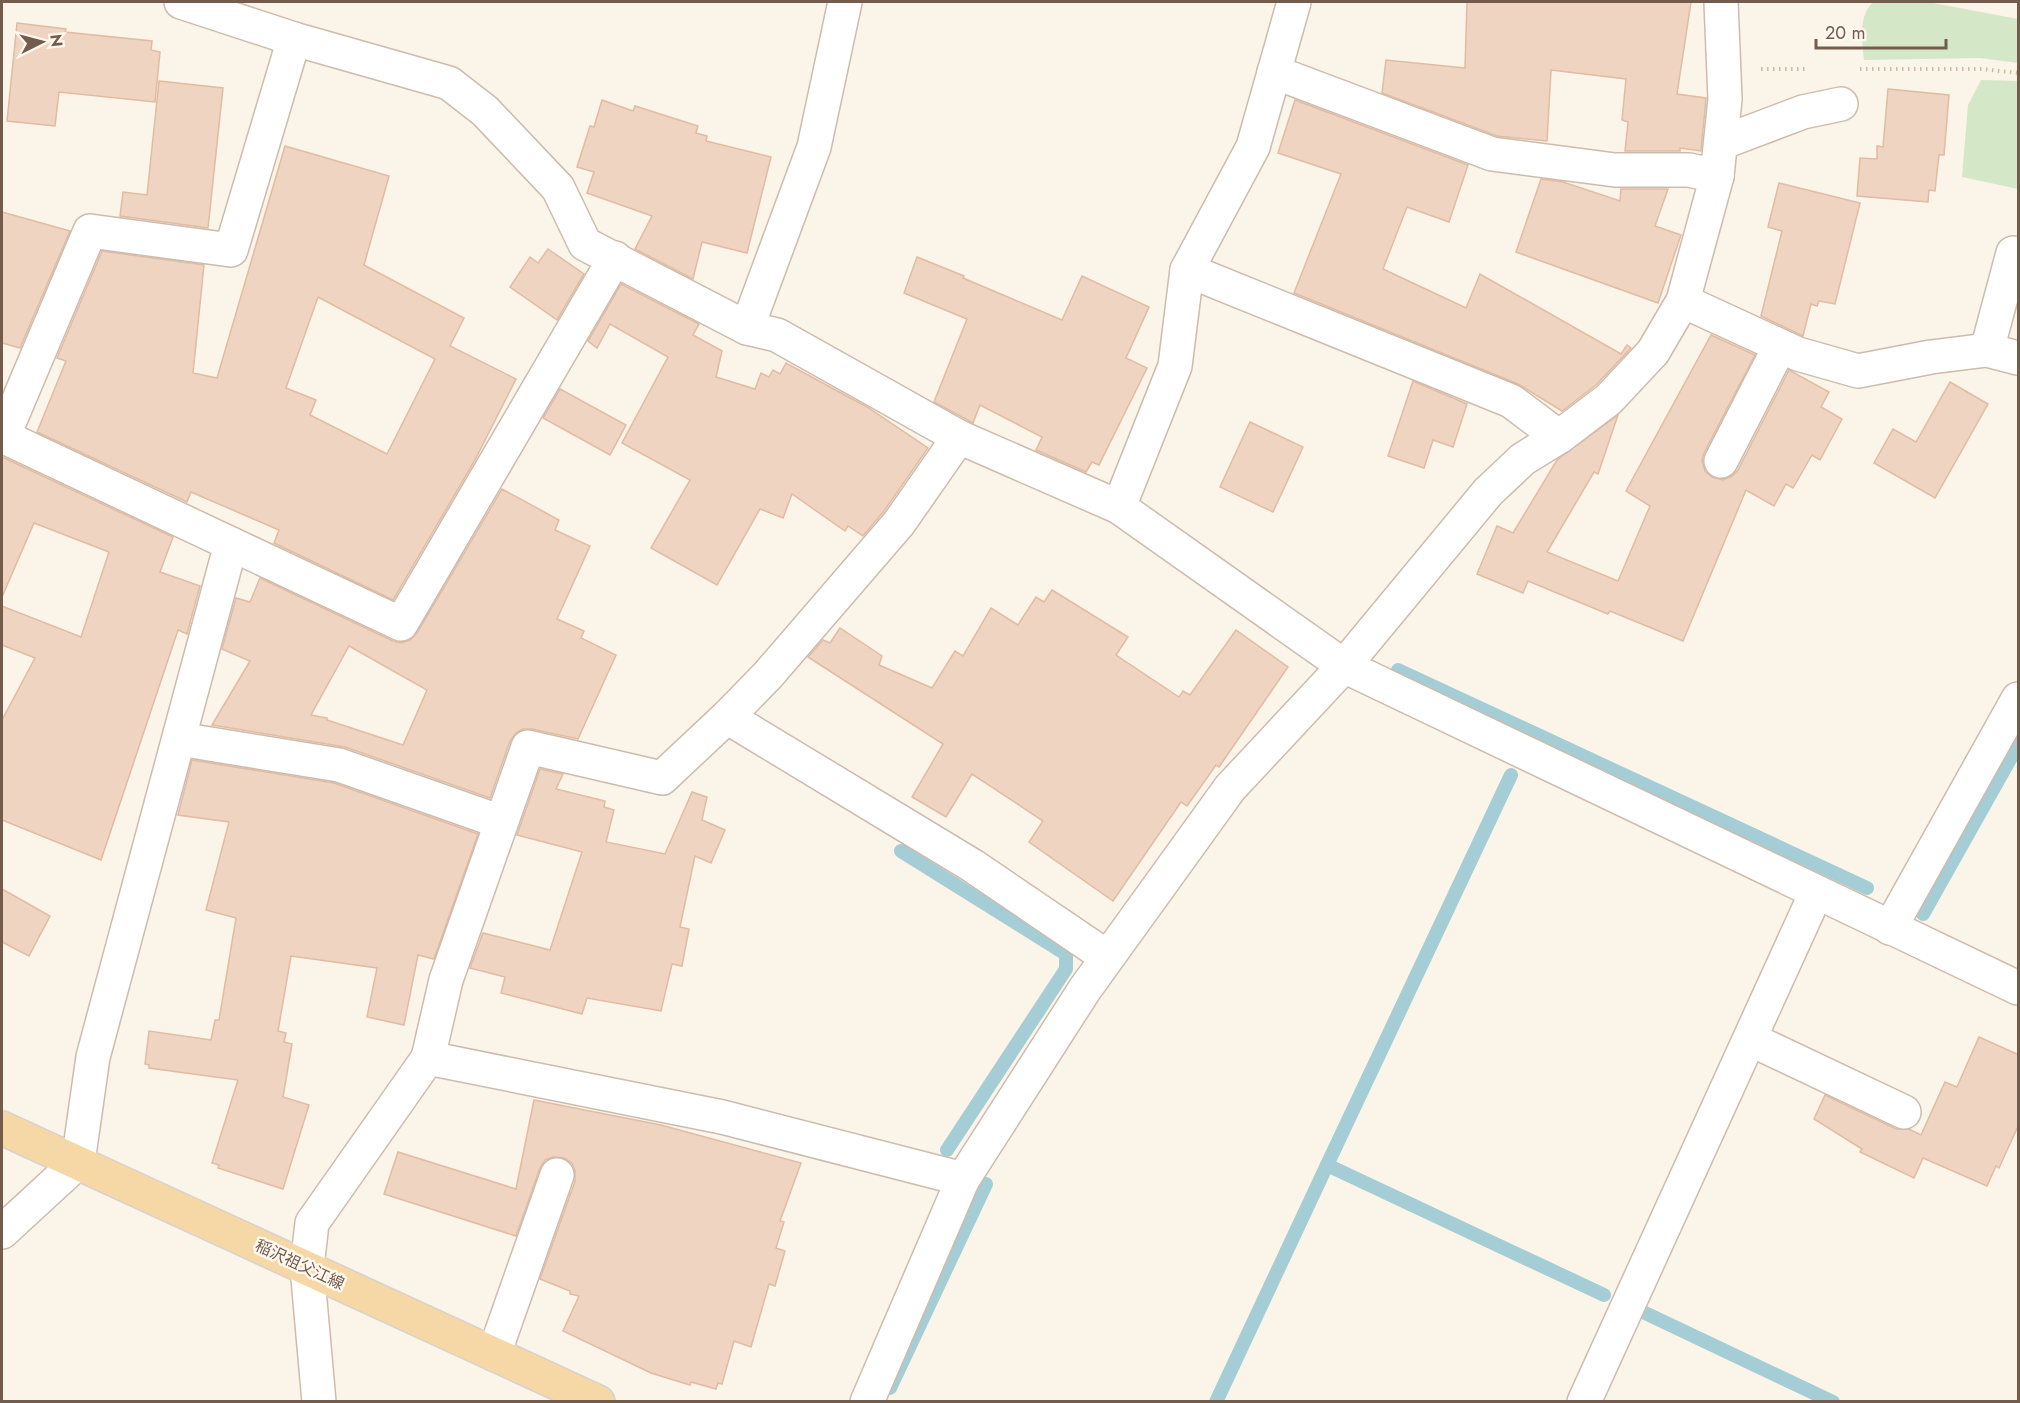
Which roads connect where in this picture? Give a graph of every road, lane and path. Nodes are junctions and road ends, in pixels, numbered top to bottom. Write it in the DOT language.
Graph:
graph roads {
  1 [pos="181,2"];
  2 [pos="845,2"];
  3 [pos="1294,2"];
  4 [pos="1721,2"];
  5 [pos="294,39"];
  6 [pos="1725,68"];
  7 [pos="1818,69"];
  8 [pos="1853,69"];
  9 [pos="1274,72"];
  10 [pos="2019,73"];
  11 [pos="1841,104"];
  12 [pos="1721,143"];
  13 [pos="1717,176"];
  14 [pos="2013,254"];
  15 [pos="615,258"];
  16 [pos="1187,270"];
  17 [pos="1683,301"];
  18 [pos="747,328"];
  19 [pos="1780,346"];
  20 [pos="1987,350"];
  21 [pos="2019,358"];
  22 [pos="2,436"];
  23 [pos="959,437"];
  24 [pos="1559,437"];
  25 [pos="1721,461"];
  26 [pos="1119,507"];
  27 [pos="231,544"];
  28 [pos="1344,666"];
  29 [pos="2019,699"];
  30 [pos="727,717"];
  31 [pos="179,739"];
  32 [pos="501,822"];
  33 [pos="1816,893"];
  34 [pos="1890,928"];
  35 [pos="1107,957"];
  36 [pos="2019,988"];
  37 [pos="1749,1039"];
  38 [pos="428,1058"];
  39 [pos="1904,1112"];
  40 [pos="2,1128"];
  41 [pos="78,1162"];
  42 [pos="556,1175"];
  43 [pos="963,1179"];
  44 [pos="2,1232"];
  45 [pos="307,1267"];
  46 [pos="494,1354"];
  47 [pos="319,1401"];
  48 [pos="598,1401"];
  49 [pos="867,1401"];
  50 [pos="1584,1401"];
  1 -- 5 [label="street"];
  2 -- 18 [label="street"];
  3 -- 9 [label="street"];
  4 -- 6 [label="street"];
  5 -- 15 [label="street"];
  5 -- 22 [label="street"];
  6 -- 7 [label="path"];
  6 -- 12 [label="street"];
  8 -- 10 [label="path"];
  9 -- 13 [label="street"];
  9 -- 16 [label="street"];
  11 -- 12 [label="street"];
  12 -- 13 [label="street"];
  13 -- 17 [label="street"];
  14 -- 20 [label="street"];
  15 -- 18 [label="street"];
  15 -- 27 [label="street"];
  16 -- 24 [label="street"];
  16 -- 26 [label="street"];
  17 -- 19 [label="street"];
  17 -- 24 [label="street"];
  18 -- 23 [label="street"];
  19 -- 20 [label="street"];
  19 -- 25 [label="street"];
  20 -- 21 [label="street"];
  22 -- 27 [label="street"];
  23 -- 26 [label="street"];
  23 -- 30 [label="street"];
  24 -- 28 [label="street"];
  26 -- 28 [label="street"];
  27 -- 31 [label="street"];
  28 -- 33 [label="street"];
  28 -- 35 [label="street"];
  29 -- 34 [label="street"];
  30 -- 32 [label="street"];
  30 -- 35 [label="street"];
  31 -- 32 [label="street"];
  31 -- 41 [label="street"];
  32 -- 38 [label="street"];
  33 -- 34 [label="street"];
  33 -- 37 [label="street"];
  34 -- 36 [label="street"];
  35 -- 43 [label="street"];
  37 -- 39 [label="street"];
  37 -- 50 [label="street"];
  38 -- 43 [label="street"];
  38 -- 45 [label="street"];
  40 -- 41 [label="main road, 稲沢祖父江線"];
  41 -- 44 [label="street"];
  41 -- 45 [label="main road, 稲沢祖父江線"];
  42 -- 46 [label="street"];
  43 -- 49 [label="street"];
  45 -- 46 [label="main road, 稲沢祖父江線"];
  45 -- 47 [label="street"];
  46 -- 48 [label="main road, 稲沢祖父江線"];
}
